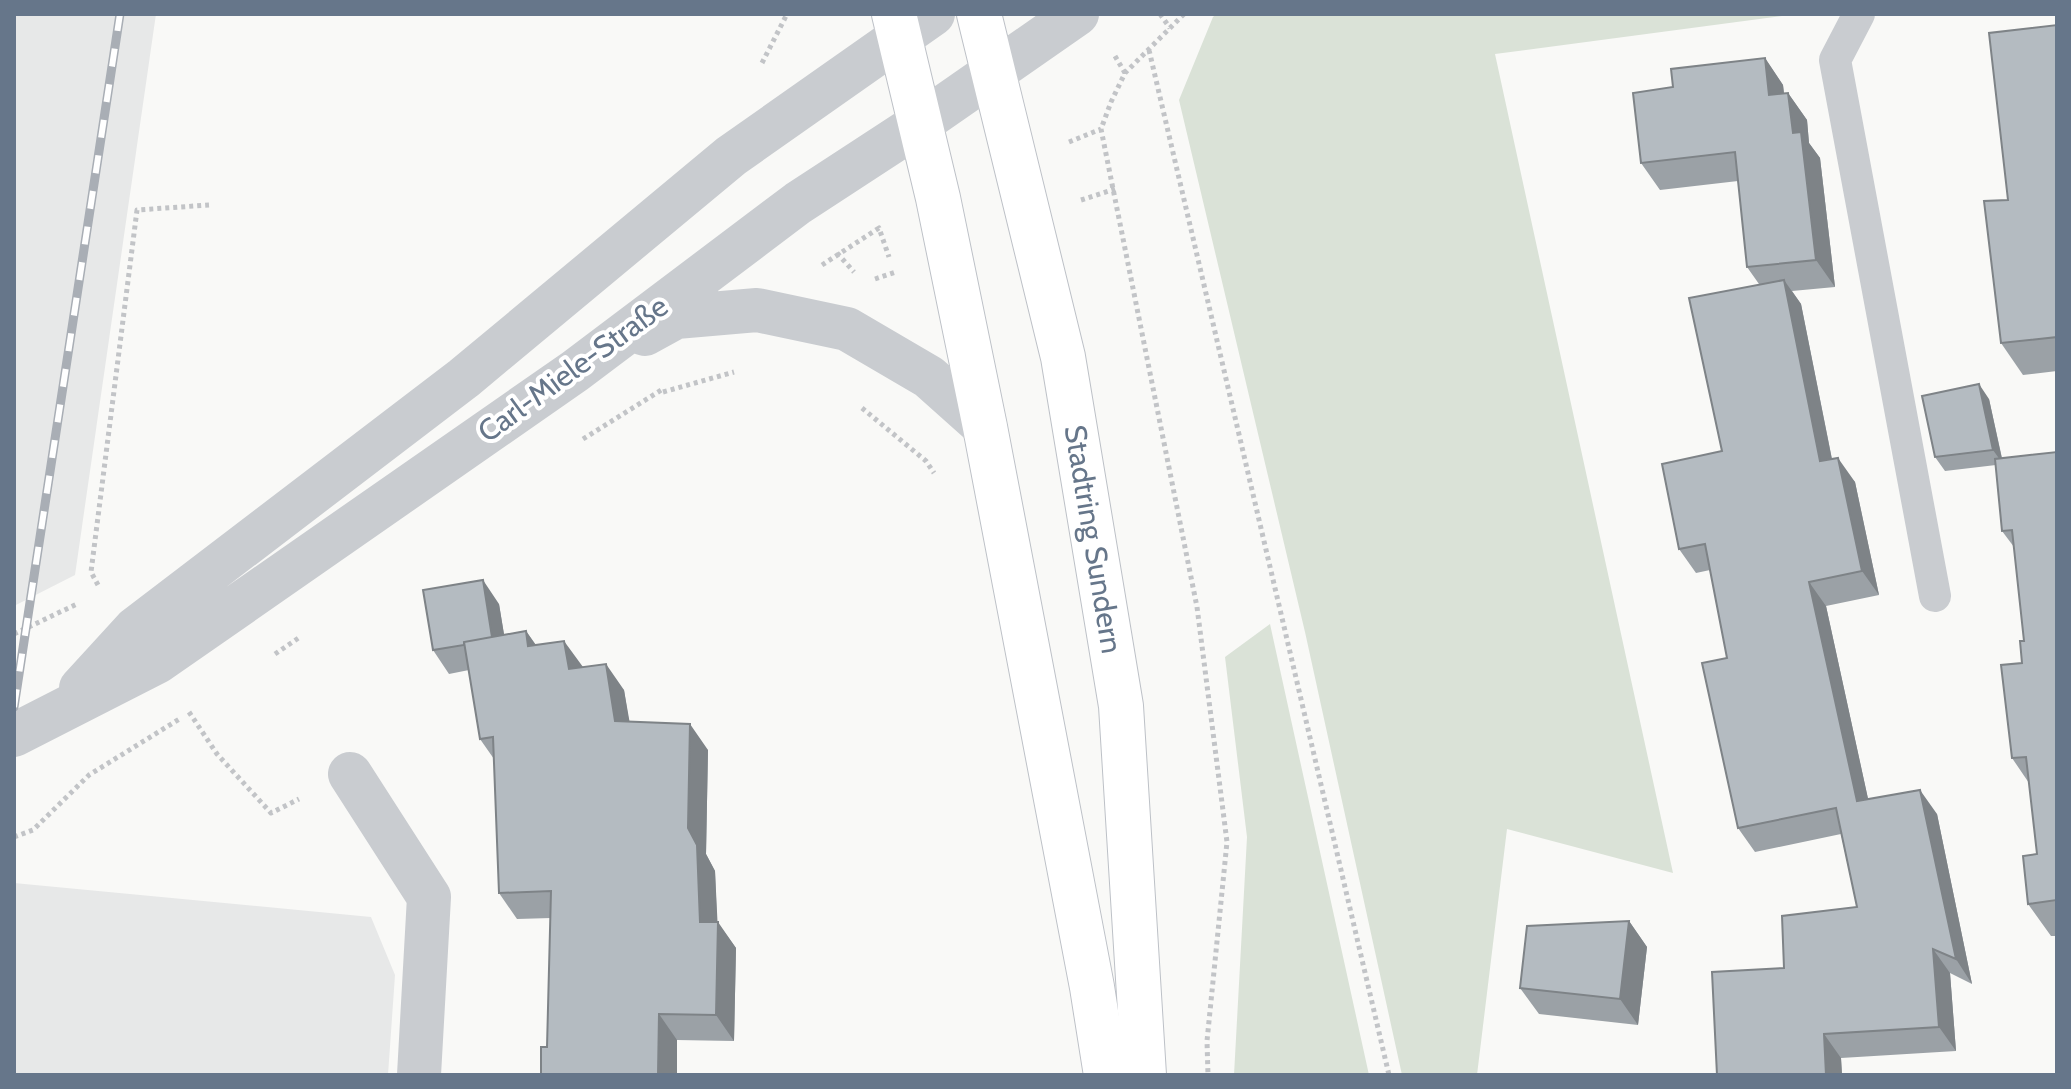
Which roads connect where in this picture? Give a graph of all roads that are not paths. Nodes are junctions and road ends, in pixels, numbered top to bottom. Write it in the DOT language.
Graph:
graph roads {
  1 [pos="979,14"];
  2 [pos="1077,14"];
  3 [pos="1859,14"];
  4 [pos="909,22"];
  5 [pos="993,72"];
  6 [pos="919,124"];
  7 [pos="575,371"];
  8 [pos="985,427"];
  9 [pos="1935,596"];
  10 [pos="60,710"];
  11 [pos="14,735"];
  12 [pos="350,774"];
  13 [pos="419,1075"];
  14 [pos="1106,1075"];
  15 [pos="1144,1075"];
  1 -- 5 [label="main road, Stadtring Sundern"];
  2 -- 5 [label="street, Carl-Miele-Straße"];
  3 -- 9 [label="lane"];
  4 -- 6 [label="main road"];
  4 -- 10 [label="street, Carl-Miele-Straße"];
  5 -- 6 [label="street, Carl-Miele-Straße"];
  5 -- 15 [label="main road, Stadtring Sundern"];
  6 -- 7 [label="street, Carl-Miele-Straße"];
  6 -- 8 [label="main road"];
  7 -- 8 [label="street"];
  7 -- 10 [label="street, Carl-Miele-Straße"];
  8 -- 14 [label="main road"];
  10 -- 11 [label="street, Carl-Miele-Straße"];
  12 -- 13 [label="street"];
}
